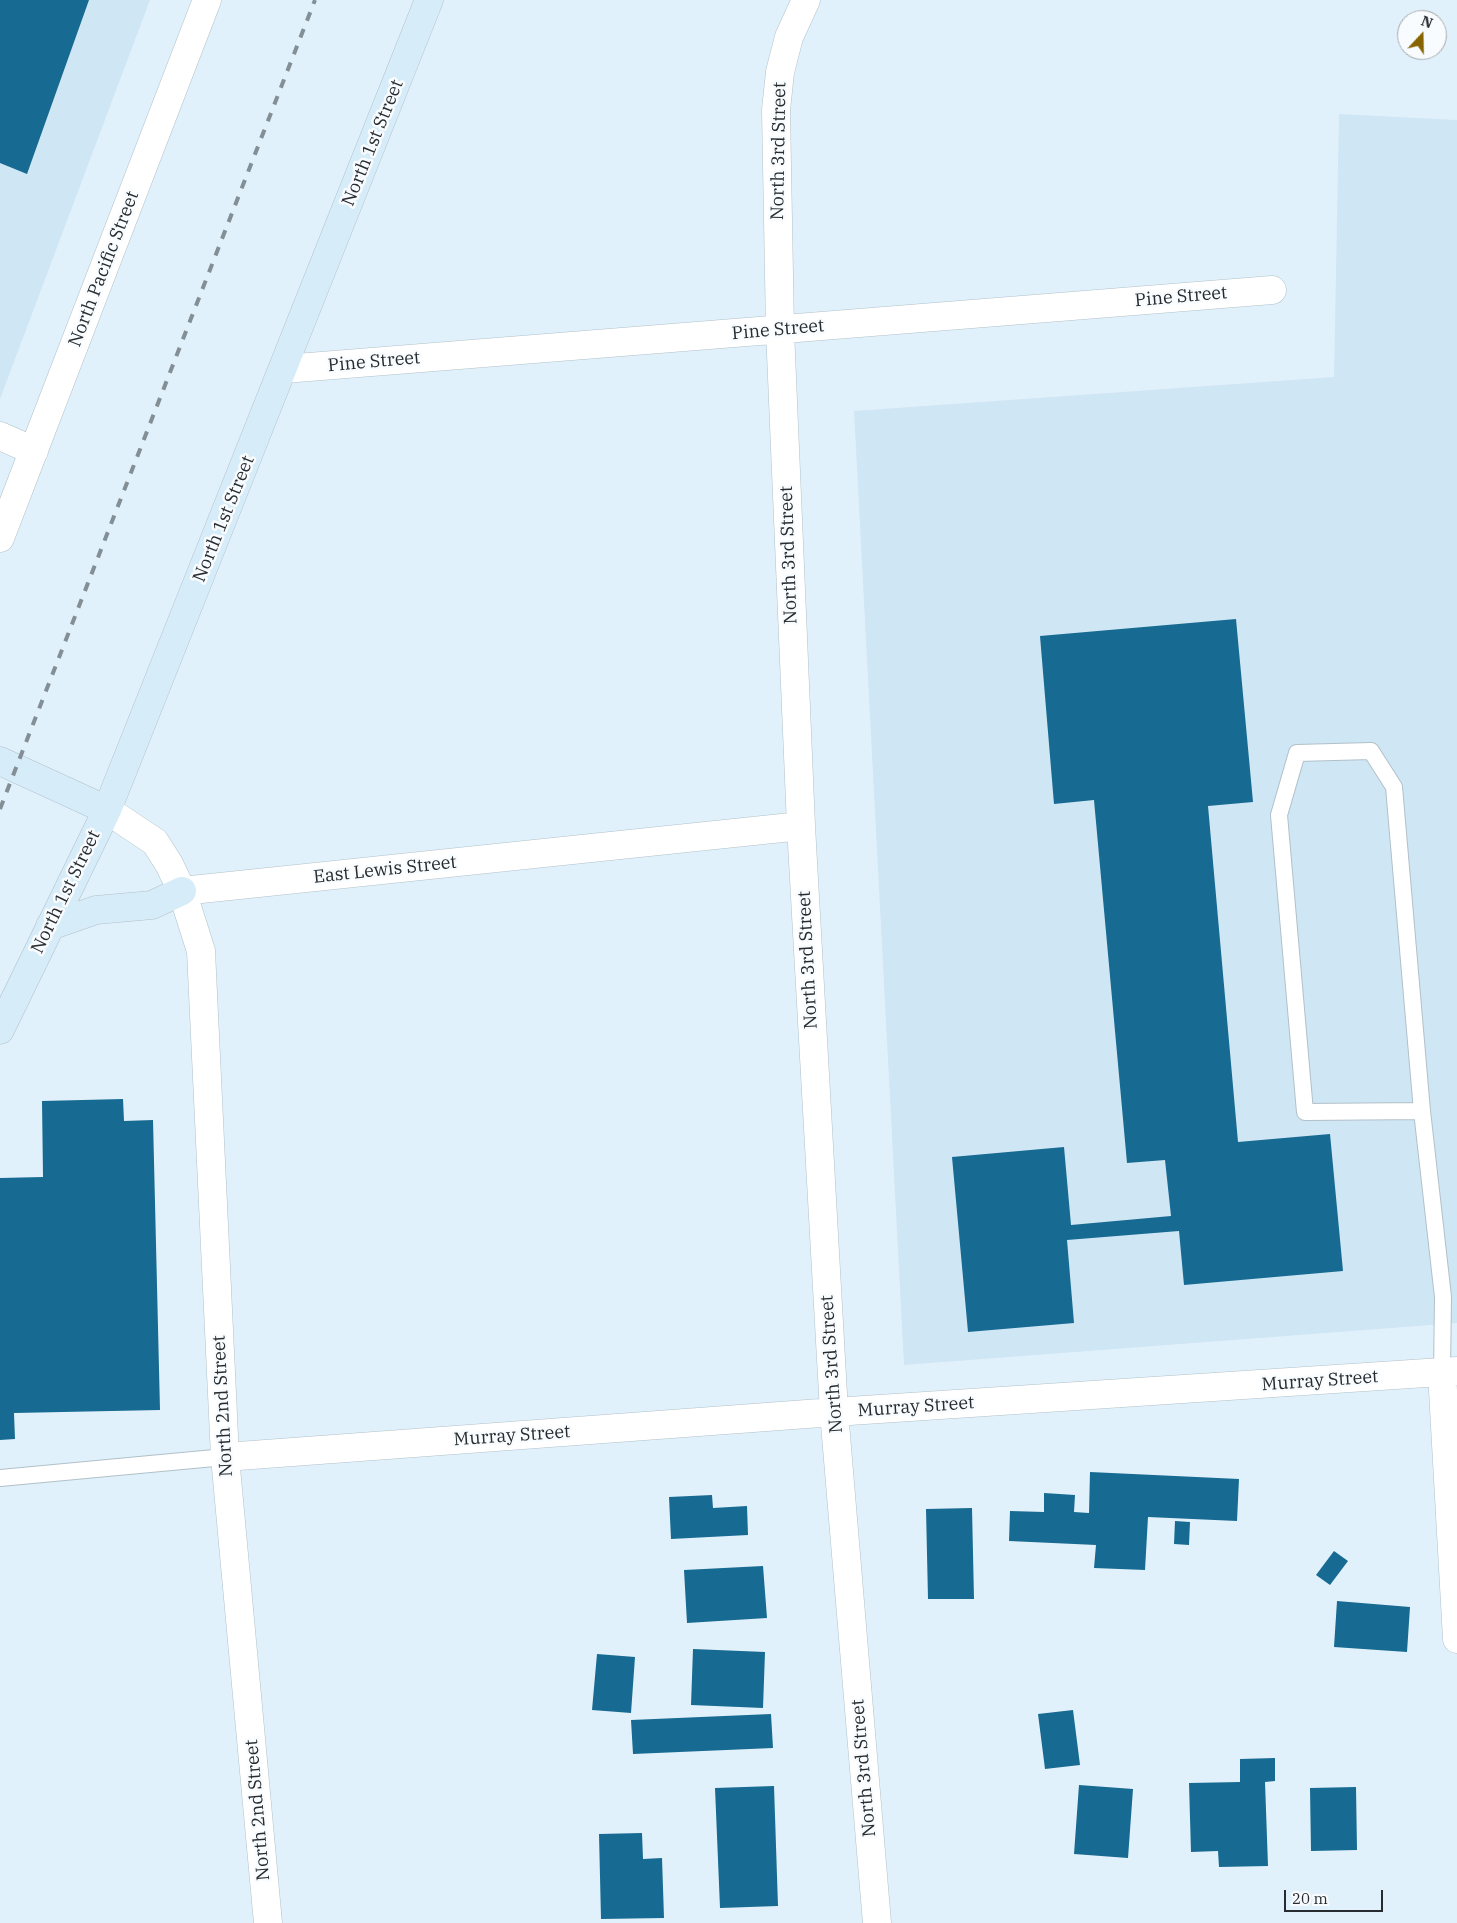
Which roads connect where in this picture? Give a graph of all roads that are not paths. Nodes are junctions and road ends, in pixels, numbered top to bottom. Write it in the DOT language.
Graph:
graph roads {
  1 [pos="207,0"];
  2 [pos="429,0"];
  3 [pos="806,0"];
  4 [pos="1272,290"];
  5 [pos="780,330"];
  6 [pos="284,369"];
  7 [pos="0,436"];
  8 [pos="34,451"];
  9 [pos="0,538"];
  10 [pos="8,765"];
  11 [pos="107,810"];
  12 [pos="801,826"];
  13 [pos="182,891"];
  14 [pos="50,926"];
  15 [pos="0,1030"];
  16 [pos="1422,1111"];
  17 [pos="1449,1372"];
  18 [pos="834,1412"];
  19 [pos="225,1457"];
  20 [pos="0,1478"];
  21 [pos="1457,1639"];
  22 [pos="268,1923"];
  23 [pos="877,1923"];
  1 -- 8 [label="street, North Pacific Street"];
  2 -- 6 [label="street, North 1st Street"];
  3 -- 5 [label="street, North 3rd Street"];
  4 -- 5 [label="street, Pine Street"];
  5 -- 6 [label="street, Pine Street"];
  5 -- 12 [label="street, North 3rd Street"];
  6 -- 11 [label="street, North 1st Street"];
  7 -- 8 [label="street"];
  8 -- 9 [label="street, North Pacific Street"];
  10 -- 11 [label="street"];
  11 -- 13 [label="street"];
  11 -- 14 [label="street, North 1st Street"];
  12 -- 13 [label="street, East Lewis Street"];
  12 -- 18 [label="street, North 3rd Street"];
  13 -- 14 [label="street"];
  13 -- 19 [label="street, North 2nd Street"];
  14 -- 15 [label="street, North 1st Street"];
  16 -- 16 [label="lane"];
  16 -- 17 [label="lane"];
  17 -- 18 [label="street, Murray Street"];
  17 -- 21 [label="street"];
  18 -- 19 [label="street, Murray Street"];
  18 -- 23 [label="street, North 3rd Street"];
  19 -- 20 [label="lane"];
  19 -- 22 [label="street, North 2nd Street"];
}
